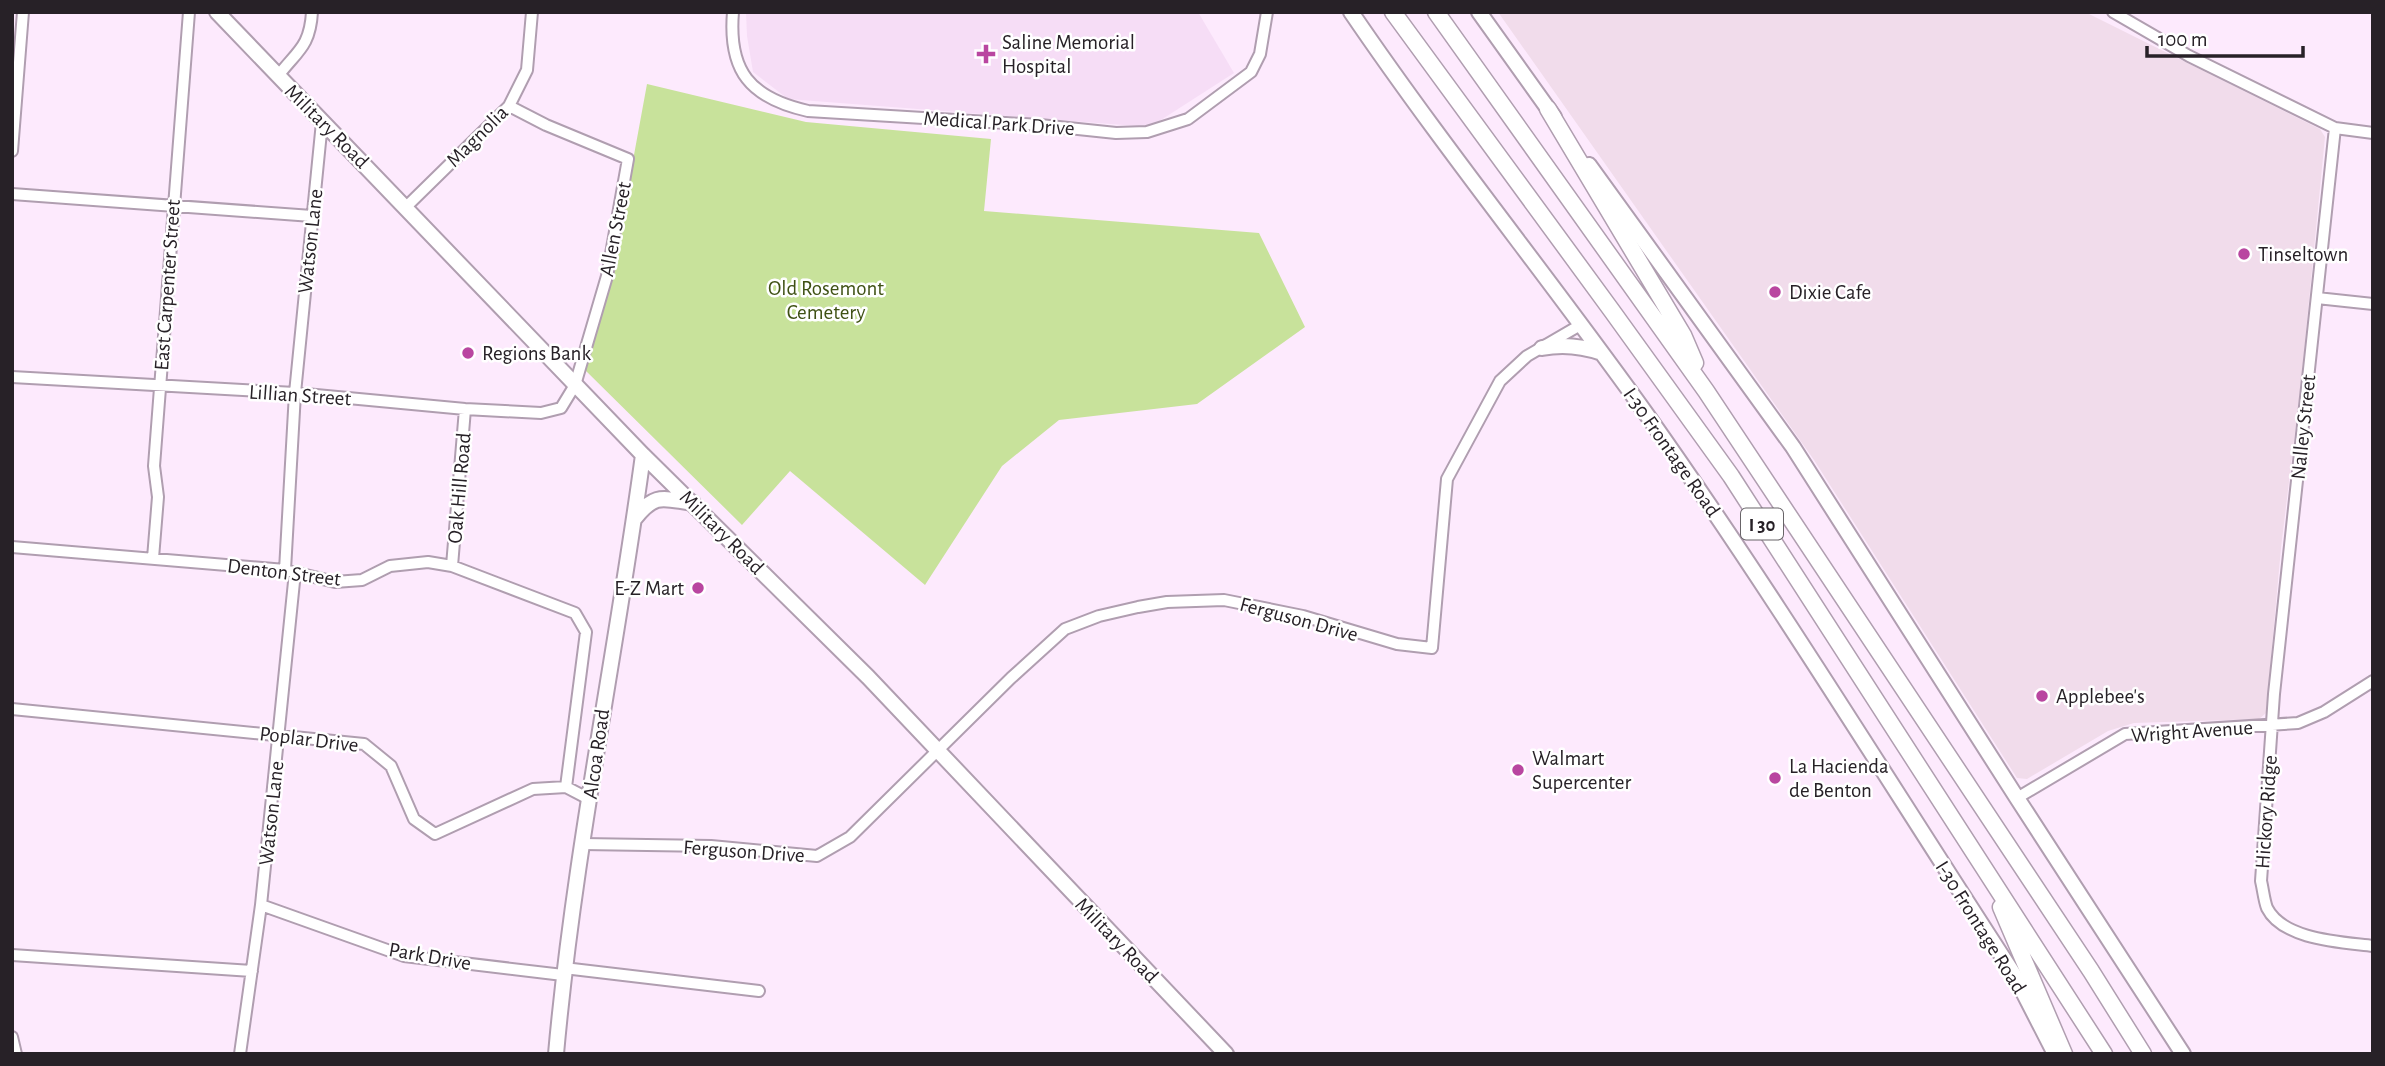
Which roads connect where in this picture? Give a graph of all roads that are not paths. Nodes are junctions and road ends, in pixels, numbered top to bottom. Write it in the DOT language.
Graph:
graph roads {
  1 [pos="23,12"];
  2 [pos="189,12"];
  3 [pos="217,12"];
  4 [pos="312,12"];
  5 [pos="532,12"];
  6 [pos="733,12"];
  7 [pos="1267,12"];
  8 [pos="1351,12"];
  9 [pos="1383,12"];
  10 [pos="1393,12"];
  11 [pos="1436,12"];
  12 [pos="1479,12"];
  13 [pos="2113,12"];
  14 [pos="1426,58"];
  15 [pos="278,76"];
  16 [pos="509,106"];
  17 [pos="1548,109"];
  18 [pos="322,122"];
  19 [pos="2334,128"];
  20 [pos="2373,133"];
  21 [pos="12,151"];
  22 [pos="12,194"];
  23 [pos="173,206"];
  24 [pos="406,207"];
  25 [pos="312,216"];
  26 [pos="2317,298"];
  27 [pos="2373,304"];
  28 [pos="1582,324"];
  29 [pos="1542,348"];
  30 [pos="1602,353"];
  31 [pos="12,377"];
  32 [pos="575,385"];
  33 [pos="159,387"];
  34 [pos="1706,391"];
  35 [pos="295,393"];
  36 [pos="465,409"];
  37 [pos="643,455"];
  38 [pos="693,503"];
  39 [pos="634,519"];
  40 [pos="12,547"];
  41 [pos="153,558"];
  42 [pos="452,566"];
  43 [pos="290,571"];
  44 [pos="2373,681"];
  45 [pos="12,709"];
  46 [pos="2273,726"];
  47 [pos="279,734"];
  48 [pos="938,749"];
  49 [pos="566,787"];
  50 [pos="2017,798"];
  51 [pos="589,799"];
  52 [pos="583,844"];
  53 [pos="1982,863"];
  54 [pos="261,905"];
  55 [pos="2373,946"];
  56 [pos="12,955"];
  57 [pos="251,971"];
  58 [pos="564,972"];
  59 [pos="759,991"];
  60 [pos="12,1037"];
  61 [pos="16,1054"];
  62 [pos="240,1054"];
  63 [pos="556,1054"];
  64 [pos="1226,1054"];
  65 [pos="2055,1054"];
  66 [pos="2064,1054"];
  67 [pos="2104,1054"];
  68 [pos="2143,1054"];
  69 [pos="2183,1054"];
  1 -- 21 [label="street"];
  2 -- 23 [label="street, East Carpenter Street"];
  3 -- 15 [label="main road, Military Road"];
  4 -- 15 [label="street"];
  5 -- 16 [label="street, Magnolia"];
  6 -- 7 [label="street, Medical Park Drive"];
  8 -- 28 [label="main road, I-30 Frontage Road"];
  9 -- 14 [label="highway"];
  10 -- 14 [label="highway, I 30"];
  11 -- 34 [label="highway, I 30"];
  12 -- 17 [label="main road"];
  13 -- 19 [label="street"];
  14 -- 53 [label="highway, I 30"];
  15 -- 18 [label="main road, Military Road"];
  16 -- 24 [label="street, Magnolia"];
  16 -- 32 [label="street, Allen Street"];
  17 -- 34 [label="highway"];
  17 -- 50 [label="main road"];
  18 -- 24 [label="main road, Military Road"];
  18 -- 25 [label="street, Watson Lane"];
  19 -- 20 [label="street"];
  19 -- 26 [label="street, Nalley Street"];
  22 -- 23 [label="street"];
  23 -- 25 [label="street"];
  23 -- 33 [label="street, East Carpenter Street"];
  24 -- 32 [label="main road, Military Road"];
  25 -- 35 [label="street, Watson Lane"];
  26 -- 27 [label="street"];
  26 -- 46 [label="street, Nalley Street"];
  28 -- 29 [label="street, Ferguson Drive"];
  28 -- 30 [label="main road, I-30 Frontage Road"];
  29 -- 30 [label="main road"];
  29 -- 48 [label="street, Ferguson Drive"];
  30 -- 65 [label="main road, I-30 Frontage Road"];
  31 -- 33 [label="street, Lillian Street"];
  32 -- 36 [label="street, Lillian Street"];
  32 -- 37 [label="main road, Military Road"];
  33 -- 35 [label="street, Lillian Street"];
  33 -- 41 [label="street, East Carpenter Street"];
  34 -- 68 [label="highway, I 30"];
  35 -- 36 [label="street, Lillian Street"];
  35 -- 43 [label="street, Watson Lane"];
  36 -- 42 [label="street, Oak Hill Road"];
  37 -- 38 [label="main road, Military Road"];
  37 -- 39 [label="main road, Alcoa Road"];
  38 -- 39 [label="main road"];
  38 -- 48 [label="main road, Military Road"];
  39 -- 51 [label="main road, Alcoa Road"];
  40 -- 41 [label="street, Denton Street"];
  41 -- 43 [label="street, Denton Street"];
  42 -- 43 [label="street, Denton Street"];
  42 -- 49 [label="street, Denton Street"];
  43 -- 47 [label="street, Watson Lane"];
  44 -- 46 [label="street, Wright Avenue"];
  45 -- 47 [label="street, Poplar Drive"];
  46 -- 50 [label="street, Wright Avenue"];
  46 -- 55 [label="street, Hickory Ridge"];
  47 -- 49 [label="street, Poplar Drive"];
  47 -- 54 [label="street, Watson Lane"];
  48 -- 52 [label="street, Ferguson Drive"];
  48 -- 64 [label="main road, Military Road"];
  49 -- 51 [label="street"];
  50 -- 69 [label="main road"];
  51 -- 52 [label="main road, Alcoa Road"];
  52 -- 58 [label="main road, Alcoa Road"];
  53 -- 66 [label="highway"];
  53 -- 67 [label="highway, I 30"];
  54 -- 57 [label="street, Watson Lane"];
  54 -- 58 [label="street, Park Drive"];
  56 -- 57 [label="street"];
  57 -- 62 [label="street, Watson Lane"];
  58 -- 59 [label="street, Park Drive"];
  58 -- 63 [label="main road, Alcoa Road"];
  60 -- 61 [label="street"];
}
